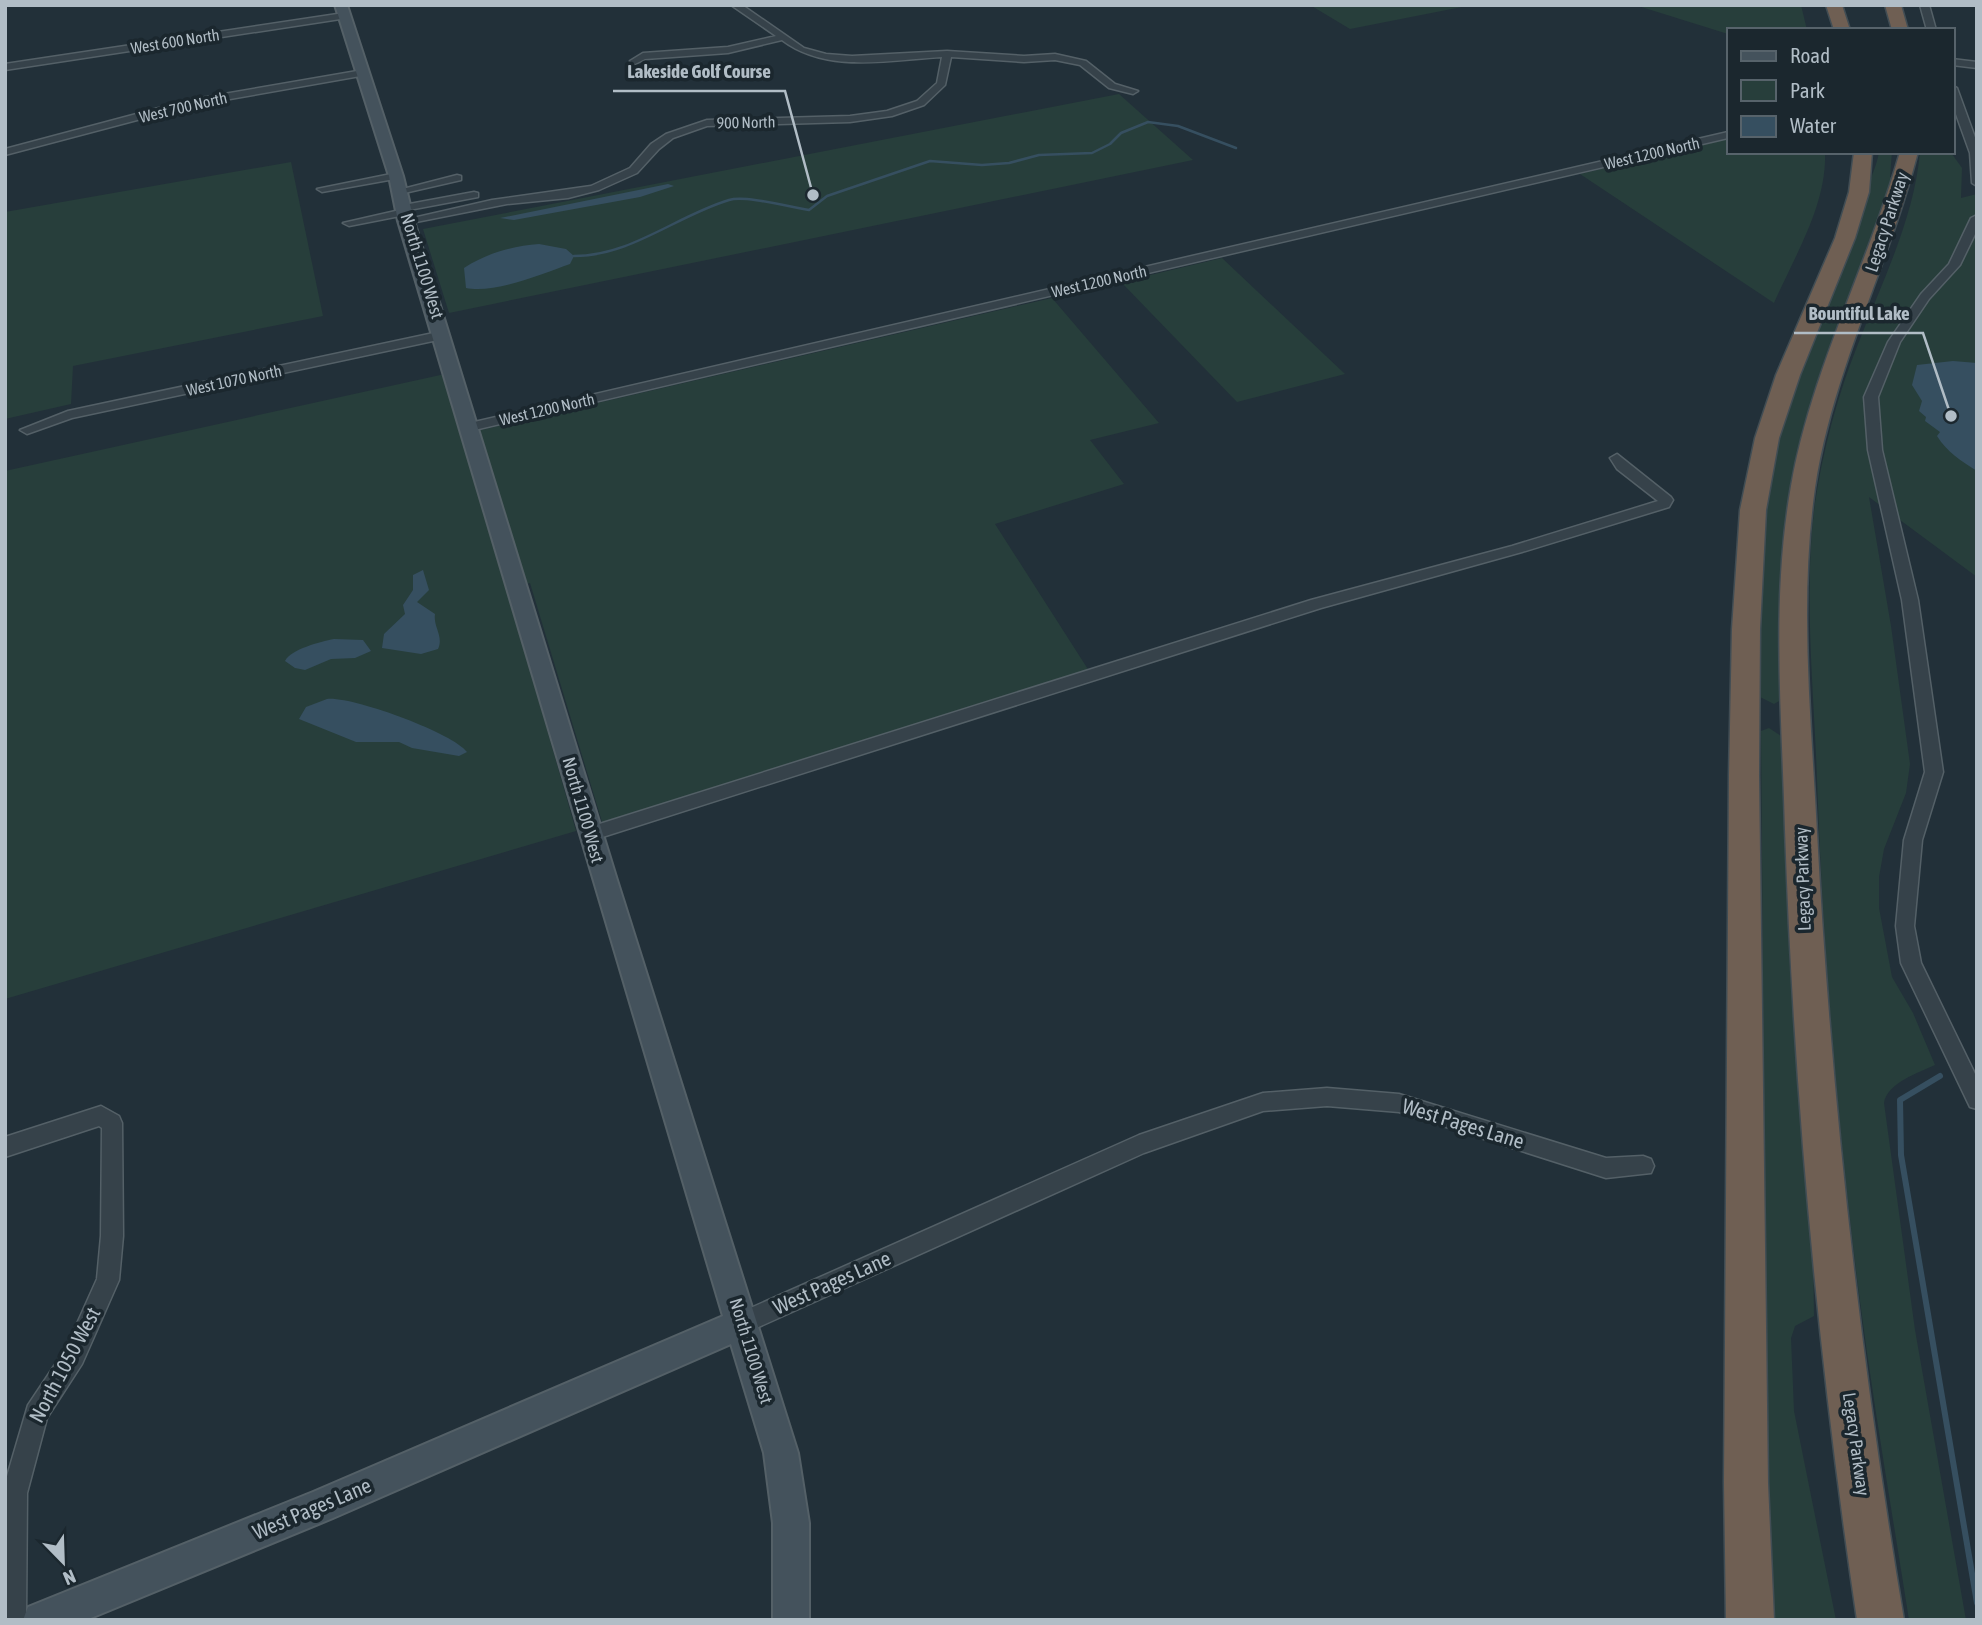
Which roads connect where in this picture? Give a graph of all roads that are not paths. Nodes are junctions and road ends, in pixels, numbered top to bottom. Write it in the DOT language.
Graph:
graph roads {
  1 [pos="735,5"];
  2 [pos="1834,5"];
  3 [pos="1893,5"];
  4 [pos="1924,5"];
  5 [pos="343,10"];
  6 [pos="1841,28"];
  7 [pos="1899,28"];
  8 [pos="1931,28"];
  9 [pos="783,37"];
  10 [pos="947,54"];
  11 [pos="635,61"];
  12 [pos="1954,62"];
  13 [pos="1977,65"];
  14 [pos="5,67"];
  15 [pos="363,74"];
  16 [pos="1133,91"];
  17 [pos="1954,94"];
  18 [pos="1727,135"];
  19 [pos="5,152"];
  20 [pos="1863,154"];
  21 [pos="1908,154"];
  22 [pos="457,178"];
  23 [pos="1977,183"];
  24 [pos="322,189"];
  25 [pos="474,195"];
  26 [pos="402,201"];
  27 [pos="1977,218"];
  28 [pos="349,223"];
  29 [pos="443,335"];
  30 [pos="470,427"];
  31 [pos="27,430"];
  32 [pos="1617,458"];
  33 [pos="590,834"];
  34 [pos="1977,1100"];
  35 [pos="5,1147"];
  36 [pos="1643,1166"];
  37 [pos="743,1322"];
  38 [pos="13,1620"];
  39 [pos="41,1620"];
  40 [pos="791,1620"];
  41 [pos="1750,1620"];
  42 [pos="1881,1620"];
  1 -- 9 [label="street"];
  2 -- 6 [label="highway"];
  3 -- 7 [label="highway"];
  4 -- 8 [label="street"];
  5 -- 14 [label="street, West 600 North"];
  5 -- 15 [label="street, North 1100 West"];
  9 -- 10 [label="street"];
  9 -- 11 [label="street"];
  10 -- 16 [label="street"];
  10 -- 26 [label="street, 900 North"];
  12 -- 13 [label="street"];
  15 -- 19 [label="street, West 700 North"];
  15 -- 26 [label="street, North 1100 West"];
  17 -- 23 [label="street"];
  18 -- 30 [label="street, West 1200 North"];
  20 -- 41 [label="highway, Legacy Parkway"];
  21 -- 42 [label="highway, Legacy Parkway"];
  22 -- 26 [label="street"];
  24 -- 26 [label="street"];
  25 -- 26 [label="street"];
  26 -- 28 [label="street"];
  26 -- 29 [label="street, North 1100 West"];
  27 -- 34 [label="street"];
  29 -- 30 [label="street, North 1100 West"];
  29 -- 31 [label="street, West 1070 North"];
  30 -- 33 [label="street, North 1100 West"];
  32 -- 33 [label="street"];
  33 -- 37 [label="street, North 1100 West"];
  35 -- 38 [label="street, North 1050 West"];
  36 -- 37 [label="street, West Pages Lane"];
  37 -- 39 [label="street, West Pages Lane"];
  37 -- 40 [label="street, North 1100 West"];
}
